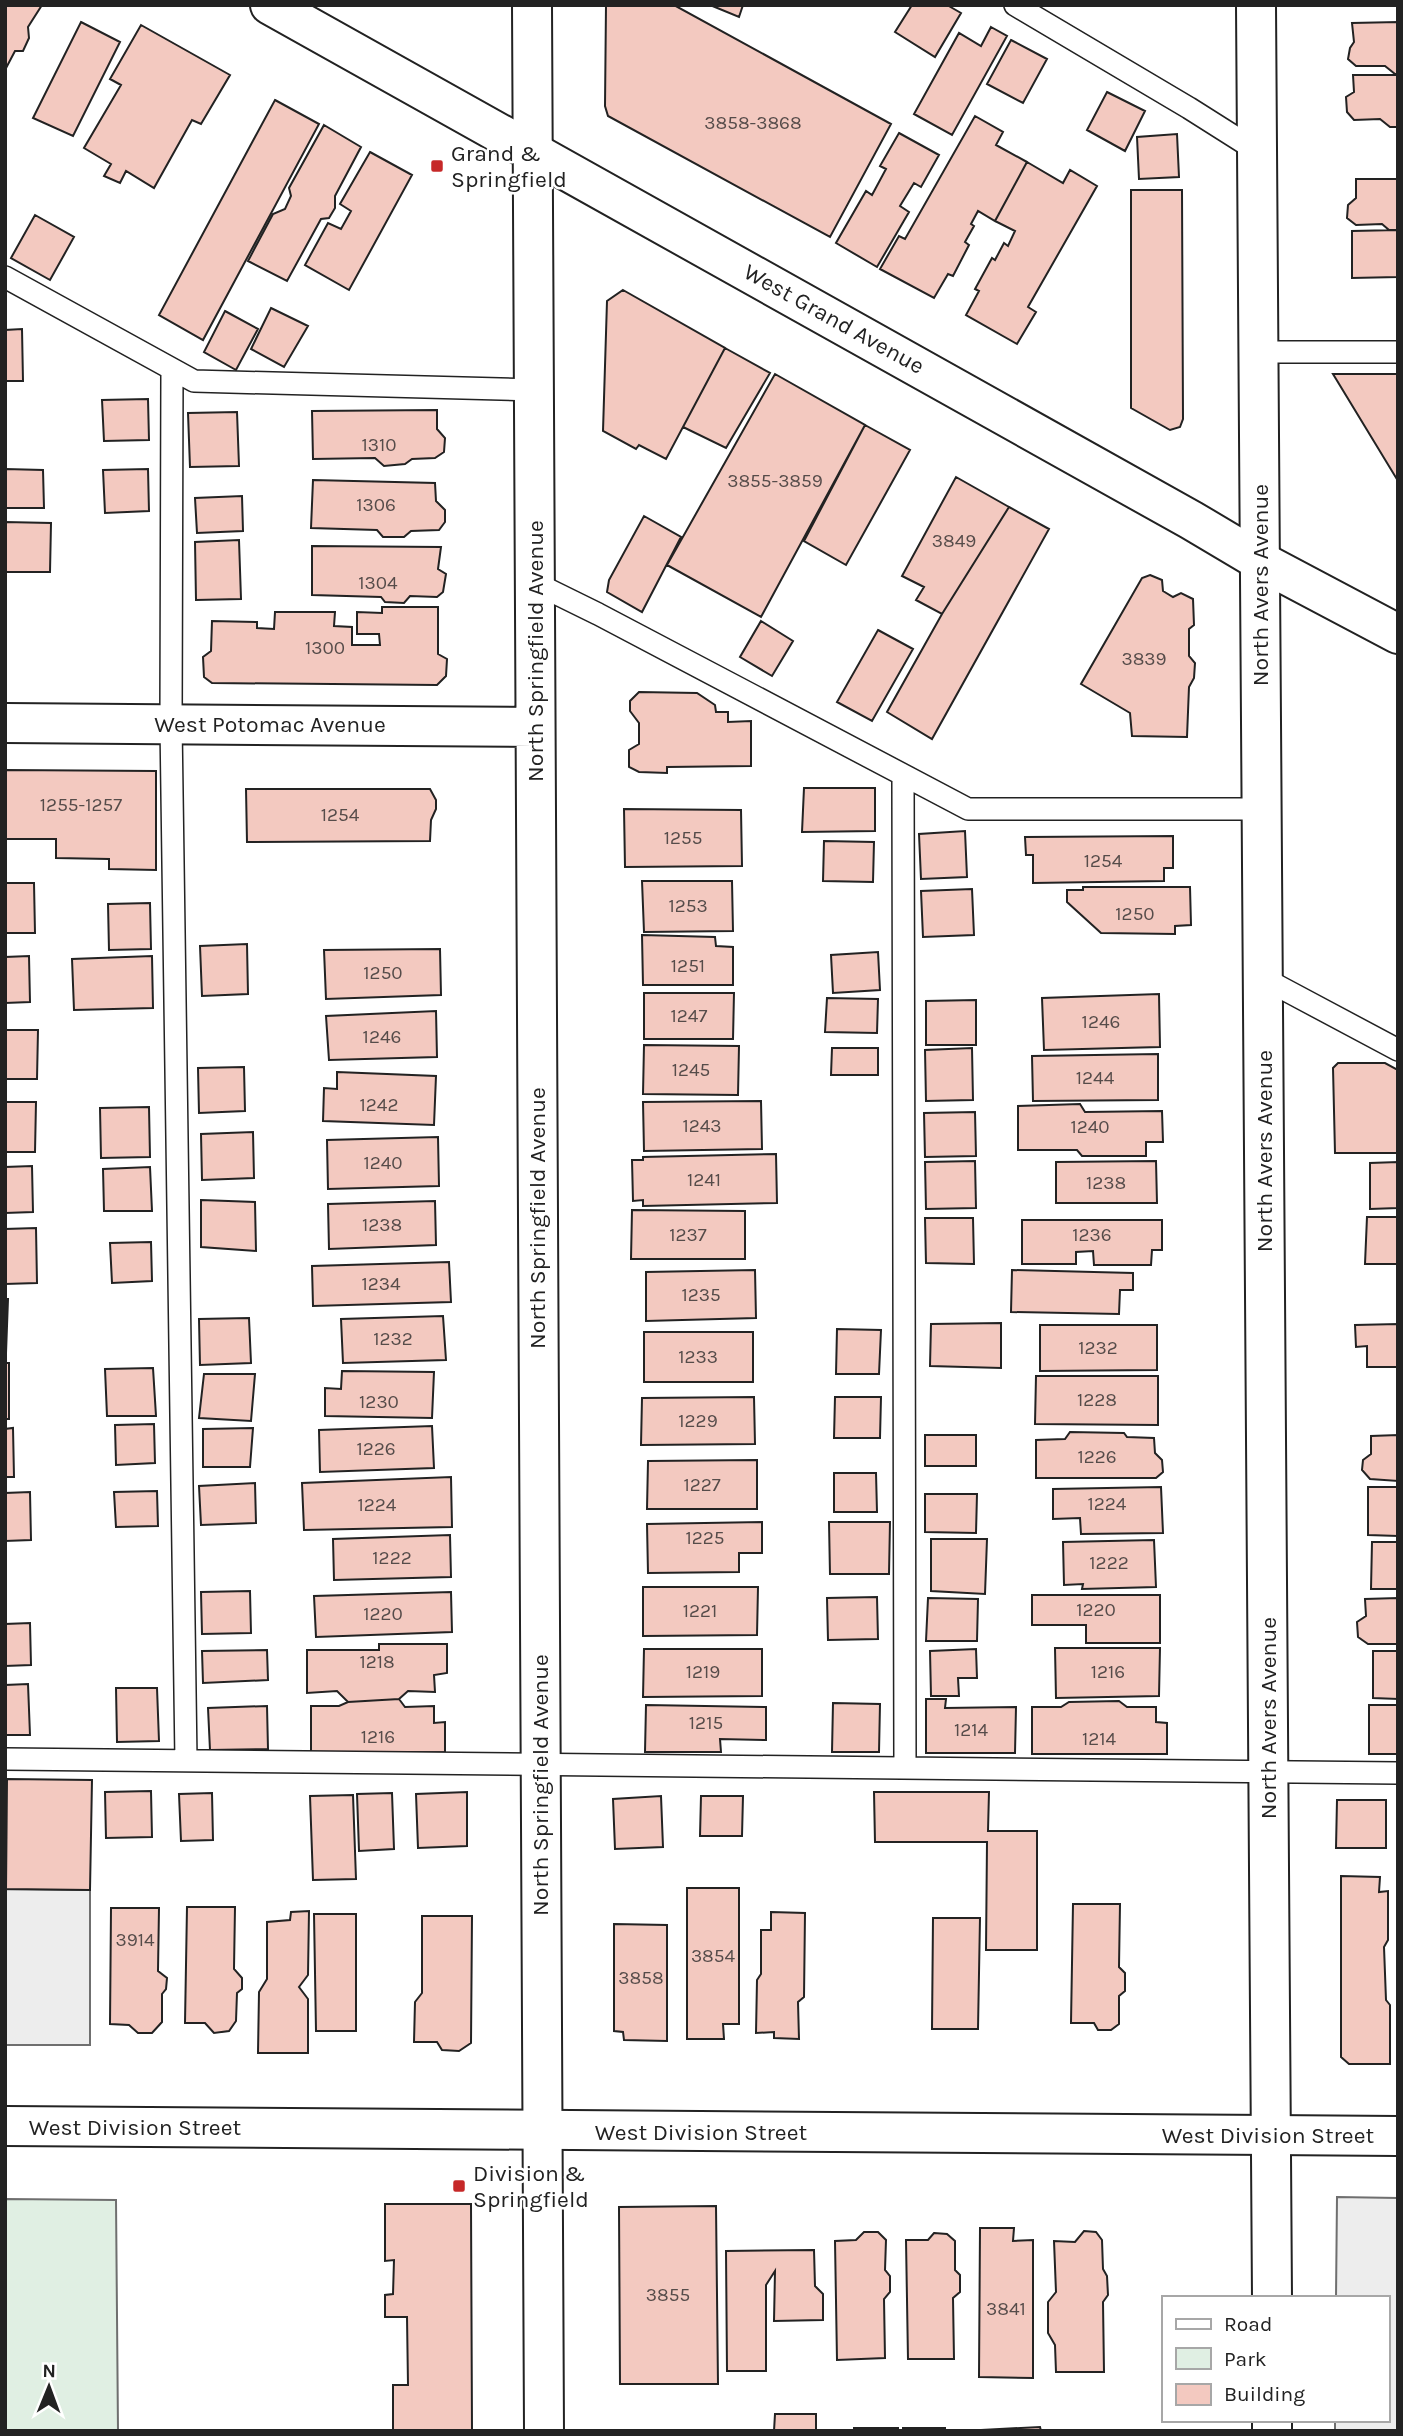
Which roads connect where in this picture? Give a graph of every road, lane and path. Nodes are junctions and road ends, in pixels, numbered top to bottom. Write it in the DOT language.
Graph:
graph roads {
  1 [pos="270,5"];
  2 [pos="532,5"];
  3 [pos="1015,5"];
  4 [pos="1256,5"];
  5 [pos="1257,151"];
  6 [pos="533,152"];
  7 [pos="5,277"];
  8 [pos="1259,352"];
  9 [pos="1398,352"];
  10 [pos="172,369"];
  11 [pos="534,390"];
  12 [pos="1260,561"];
  13 [pos="535,583"];
  14 [pos="1398,635"];
  15 [pos="5,723"];
  16 [pos="171,724"];
  17 [pos="535,727"];
  18 [pos="903,775"];
  19 [pos="1262,810"];
  20 [pos="1263,978"];
  21 [pos="1398,1050"];
  22 [pos="5,1759"];
  23 [pos="186,1760"];
  24 [pos="540,1764"];
  25 [pos="905,1768"];
  26 [pos="1269,1772"];
  27 [pos="1398,1773"];
  28 [pos="5,2126"];
  29 [pos="542,2131"];
  30 [pos="1271,2135"];
  31 [pos="1398,2136"];
  32 [pos="1272,2296"];
  33 [pos="544,2431"];
  1 -- 6 [label="street, West Grand Avenue"];
  2 -- 6 [label="street, North Springfield Avenue"];
  3 -- 5 [label="lane"];
  4 -- 5 [label="street, North Avers Avenue"];
  5 -- 8 [label="street, North Avers Avenue"];
  6 -- 11 [label="street, North Springfield Avenue"];
  6 -- 12 [label="street, West Grand Avenue"];
  7 -- 10 [label="lane"];
  8 -- 9 [label="lane"];
  8 -- 12 [label="street, North Avers Avenue"];
  10 -- 11 [label="lane"];
  10 -- 16 [label="lane"];
  11 -- 13 [label="street, North Springfield Avenue"];
  12 -- 14 [label="street, West Grand Avenue"];
  12 -- 19 [label="street, North Avers Avenue"];
  13 -- 17 [label="street, North Springfield Avenue"];
  13 -- 18 [label="lane"];
  15 -- 16 [label="street, West Potomac Avenue"];
  16 -- 17 [label="street, West Potomac Avenue"];
  16 -- 23 [label="lane"];
  17 -- 24 [label="street, North Springfield Avenue"];
  18 -- 19 [label="lane"];
  18 -- 25 [label="lane"];
  19 -- 20 [label="street, North Avers Avenue"];
  20 -- 21 [label="lane"];
  20 -- 26 [label="street, North Avers Avenue"];
  22 -- 23 [label="lane"];
  23 -- 24 [label="lane"];
  24 -- 25 [label="lane"];
  24 -- 29 [label="street, North Springfield Avenue"];
  25 -- 26 [label="lane"];
  26 -- 27 [label="lane"];
  26 -- 30 [label="street, North Avers Avenue"];
  28 -- 29 [label="street, West Division Street"];
  29 -- 30 [label="street, West Division Street"];
  29 -- 33 [label="street, North Springfield Avenue"];
  30 -- 31 [label="street, West Division Street"];
  30 -- 32 [label="street, North Avers Avenue"];
}
